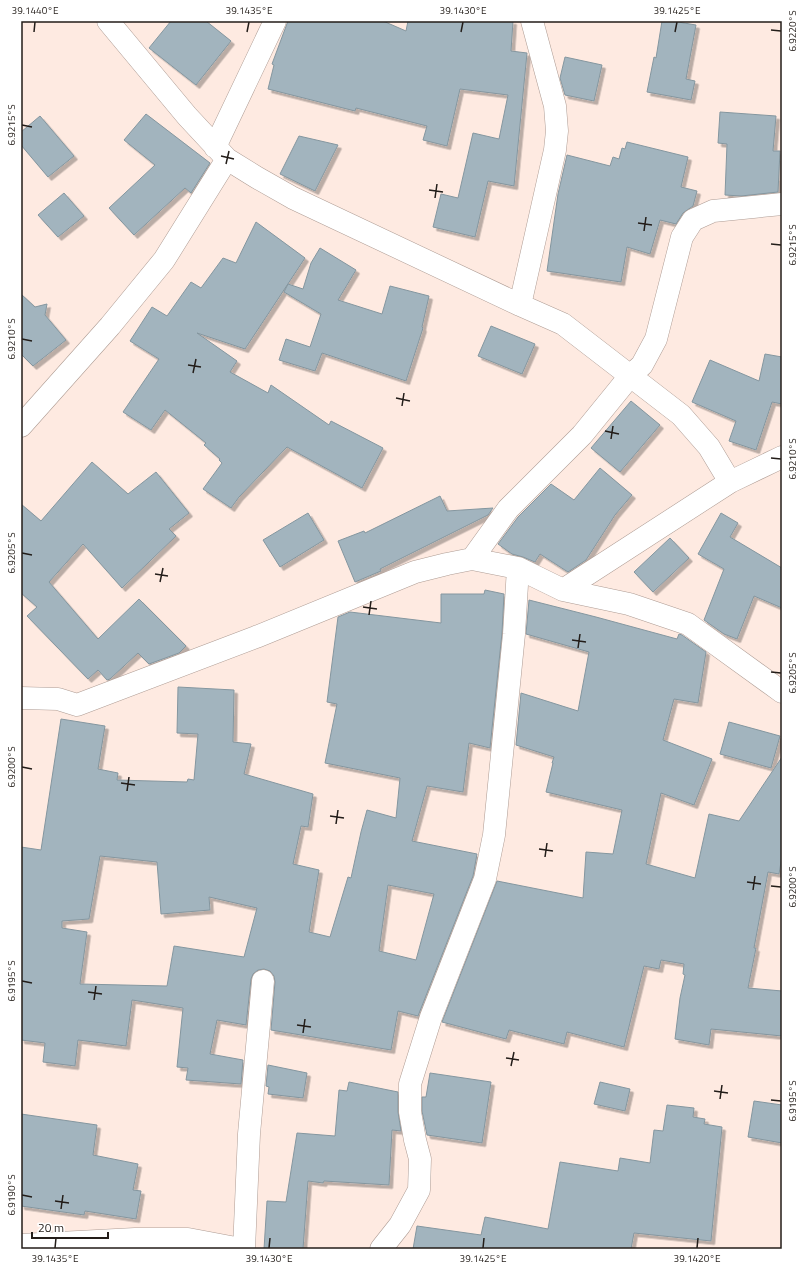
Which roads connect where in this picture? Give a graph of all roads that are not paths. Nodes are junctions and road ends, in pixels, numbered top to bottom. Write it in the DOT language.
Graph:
graph roads {
  1 [pos="108,21"];
  2 [pos="275,21"];
  3 [pos="532,21"];
  4 [pos="221,153"];
  5 [pos="782,204"];
  6 [pos="520,305"];
  7 [pos="630,376"];
  8 [pos="21,426"];
  9 [pos="782,457"];
  10 [pos="730,482"];
  11 [pos="472,559"];
  12 [pos="518,568"];
  13 [pos="563,590"];
  14 [pos="782,692"];
  15 [pos="21,698"];
  16 [pos="264,981"];
  17 [pos="21,1244"];
  18 [pos="242,1249"];
  19 [pos="381,1249"];
  1 -- 4 [label="street"];
  2 -- 4 [label="street"];
  3 -- 6 [label="street"];
  4 -- 6 [label="street"];
  4 -- 8 [label="street"];
  5 -- 7 [label="street"];
  6 -- 7 [label="street"];
  7 -- 10 [label="street"];
  7 -- 11 [label="street"];
  9 -- 10 [label="street"];
  10 -- 13 [label="street"];
  11 -- 12 [label="street"];
  11 -- 15 [label="street"];
  12 -- 13 [label="street"];
  12 -- 19 [label="street"];
  13 -- 14 [label="street"];
  16 -- 18 [label="street"];
  17 -- 18 [label="street"];
}
